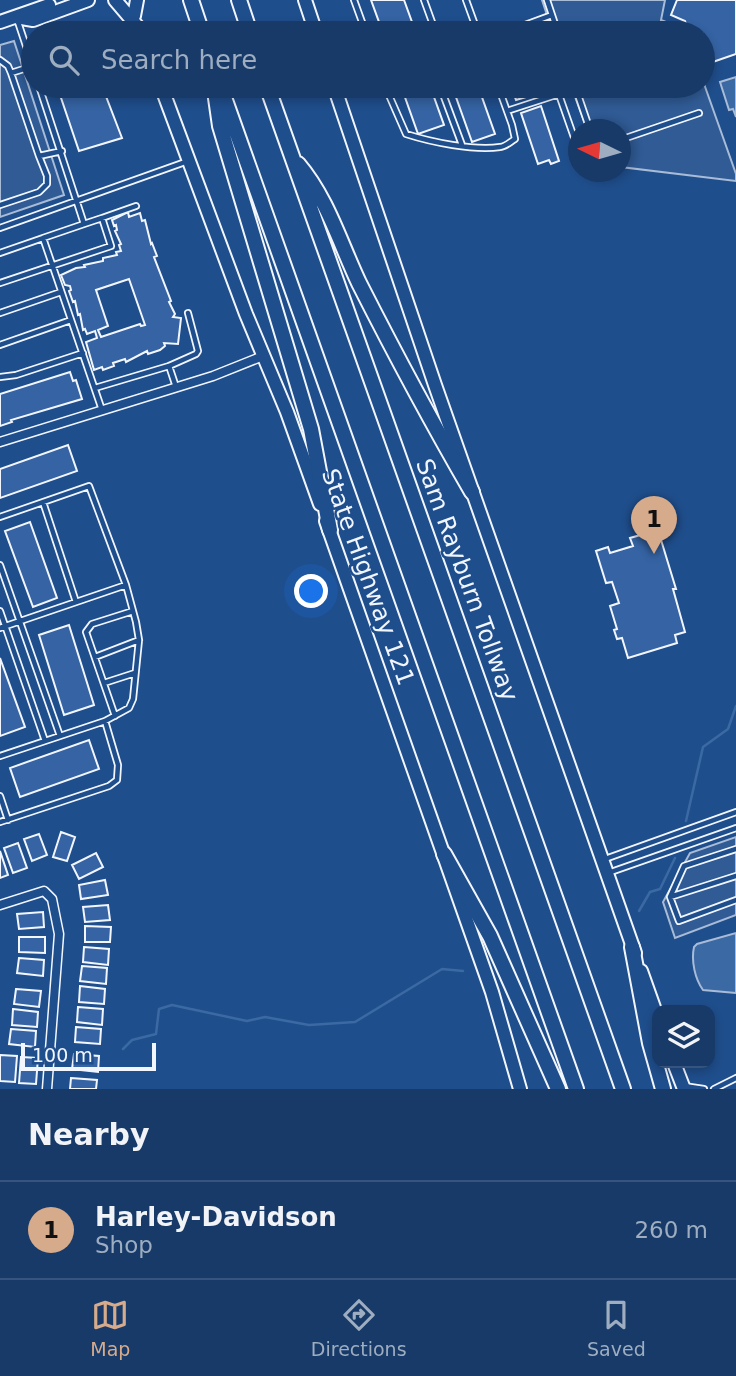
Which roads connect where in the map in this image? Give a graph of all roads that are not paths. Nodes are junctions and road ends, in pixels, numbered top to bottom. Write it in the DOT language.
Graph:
graph roads {
  1 [pos="63,0"];
  2 [pos="88,0"];
  3 [pos="115,0"];
  4 [pos="128,0"];
  5 [pos="137,0"];
  6 [pos="239,0"];
  7 [pos="304,0"];
  8 [pos="355,0"];
  9 [pos="424,0"];
  10 [pos="466,0"];
  11 [pos="547,0"];
  12 [pos="191,1"];
  13 [pos="552,15"];
  14 [pos="16,16"];
  15 [pos="134,21"];
  16 [pos="136,21"];
  17 [pos="138,21"];
  18 [pos="198,21"];
  19 [pos="246,21"];
  20 [pos="312,21"];
  21 [pos="362,21"];
  22 [pos="432,21"];
  23 [pos="474,21"];
  24 [pos="536,21"];
  25 [pos="554,21"];
  26 [pos="0,22"];
  27 [pos="21,31"];
  28 [pos="0,60"];
  29 [pos="21,70"];
  30 [pos="11,73"];
  31 [pos="43,98"];
  32 [pos="165,98"];
  33 [pos="216,98"];
  34 [pos="224,98"];
  35 [pos="271,98"];
  36 [pos="342,98"];
  37 [pos="390,98"];
  38 [pos="444,98"];
  39 [pos="502,98"];
  40 [pos="547,98"];
  41 [pos="560,98"];
  42 [pos="579,98"];
  43 [pos="507,111"];
  44 [pos="698,113"];
  45 [pos="586,119"];
  46 [pos="568,120"];
  47 [pos="631,136"];
  48 [pos="462,145"];
  49 [pos="62,150"];
  50 [pos="39,156"];
  51 [pos="293,157"];
  52 [pos="189,161"];
  53 [pos="79,200"];
  54 [pos="0,205"];
  55 [pos="136,206"];
  56 [pos="102,218"];
  57 [pos="84,224"];
  58 [pos="0,228"];
  59 [pos="43,238"];
  60 [pos="0,253"];
  61 [pos="52,265"];
  62 [pos="0,283"];
  63 [pos="61,292"];
  64 [pos="0,313"];
  65 [pos="188,313"];
  66 [pos="71,320"];
  67 [pos="0,345"];
  68 [pos="83,354"];
  69 [pos="263,356"];
  70 [pos="169,366"];
  71 [pos="0,377"];
  72 [pos="176,387"];
  73 [pos="95,388"];
  74 [pos="102,410"];
  75 [pos="0,442"];
  76 [pos="472,492"];
  77 [pos="43,502"];
  78 [pos="0,517"];
  79 [pos="330,530"];
  80 [pos="0,565"];
  81 [pos="126,585"];
  82 [pos="76,602"];
  83 [pos="0,611"];
  84 [pos="133,611"];
  85 [pos="20,621"];
  86 [pos="3,627"];
  87 [pos="139,640"];
  88 [pos="95,657"];
  89 [pos="135,673"];
  90 [pos="104,683"];
  91 [pos="115,716"];
  92 [pos="105,721"];
  93 [pos="60,736"];
  94 [pos="46,741"];
  95 [pos="0,756"];
  96 [pos="0,796"];
  97 [pos="736,812"];
  98 [pos="8,820"];
  99 [pos="0,822"];
  100 [pos="736,828"];
  101 [pos="736,849"];
  102 [pos="444,854"];
  103 [pos="603,859"];
  104 [pos="608,873"];
  105 [pos="736,876"];
  106 [pos="670,897"];
  107 [pos="736,900"];
  108 [pos="0,905"];
  109 [pos="632,947"];
  110 [pos="653,1005"];
  111 [pos="676,1068"];
  112 [pos="736,1078"];
  113 [pos="683,1088"];
  114 [pos="47,1089"];
  115 [pos="520,1089"];
  116 [pos="558,1089"];
  117 [pos="576,1089"];
  118 [pos="623,1089"];
  119 [pos="663,1089"];
  120 [pos="704,1089"];
  121 [pos="714,1089"];
  1 -- 14 [label="main road"];
  2 -- 14 [label="main road"];
  3 -- 15 [label="main road"];
  4 -- 16 [label="main road"];
  5 -- 17 [label="main road"];
  6 -- 19 [label="highway"];
  7 -- 20 [label="main road"];
  8 -- 21 [label="lane"];
  9 -- 22 [label="lane"];
  10 -- 23 [label="lane"];
  11 -- 13 [label="lane"];
  12 -- 18 [label="highway"];
  13 -- 24 [label="lane"];
  13 -- 25 [label="lane"];
  14 -- 26 [label="main road"];
  14 -- 27 [label="lane"];
  28 -- 30 [label="lane"];
  29 -- 30 [label="lane"];
  30 -- 50 [label="lane"];
  31 -- 49 [label="lane"];
  32 -- 52 [label="main road, State Highway 121"];
  33 -- 79 [label="highway"];
  34 -- 117 [label="highway"];
  35 -- 51 [label="highway, Sam Rayburn Tollway"];
  36 -- 76 [label="main road"];
  37 -- 48 [label="lane"];
  38 -- 48 [label="lane"];
  39 -- 43 [label="lane"];
  40 -- 43 [label="lane"];
  41 -- 46 [label="lane"];
  42 -- 45 [label="lane"];
  43 -- 48 [label="lane"];
  44 -- 47 [label="lane"];
  49 -- 50 [label="lane"];
  49 -- 53 [label="lane"];
  50 -- 54 [label="lane"];
  51 -- 76 [label="highway"];
  51 -- 118 [label="highway, Sam Rayburn Tollway"];
  52 -- 53 [label="lane"];
  52 -- 69 [label="main road, State Highway 121"];
  53 -- 57 [label="lane"];
  53 -- 58 [label="lane"];
  55 -- 56 [label="lane"];
  56 -- 57 [label="lane"];
  56 -- 61 [label="lane"];
  57 -- 59 [label="lane"];
  59 -- 60 [label="lane"];
  59 -- 61 [label="lane"];
  61 -- 62 [label="lane"];
  61 -- 63 [label="lane"];
  63 -- 64 [label="lane"];
  63 -- 66 [label="lane"];
  65 -- 70 [label="lane"];
  66 -- 67 [label="lane"];
  66 -- 68 [label="lane"];
  68 -- 71 [label="lane"];
  68 -- 73 [label="lane"];
  69 -- 72 [label="street"];
  69 -- 79 [label="main road, State Highway 121"];
  70 -- 72 [label="lane"];
  70 -- 73 [label="lane"];
  72 -- 74 [label="street"];
  73 -- 74 [label="lane"];
  74 -- 75 [label="street"];
  76 -- 103 [label="main road"];
  77 -- 78 [label="lane"];
  77 -- 81 [label="lane"];
  77 -- 82 [label="lane"];
  79 -- 102 [label="main road, State Highway 121"];
  80 -- 85 [label="lane"];
  81 -- 82 [label="lane"];
  81 -- 84 [label="lane"];
  82 -- 85 [label="lane"];
  83 -- 86 [label="lane"];
  84 -- 87 [label="lane"];
  84 -- 88 [label="lane"];
  85 -- 86 [label="lane"];
  85 -- 93 [label="lane"];
  86 -- 94 [label="lane"];
  87 -- 88 [label="lane"];
  87 -- 89 [label="lane"];
  88 -- 90 [label="lane"];
  89 -- 90 [label="lane"];
  89 -- 91 [label="lane"];
  90 -- 91 [label="lane"];
  91 -- 92 [label="lane"];
  92 -- 93 [label="lane"];
  92 -- 98 [label="lane"];
  93 -- 94 [label="lane"];
  94 -- 95 [label="lane"];
  96 -- 98 [label="lane"];
  97 -- 103 [label="lane"];
  98 -- 99 [label="lane"];
  100 -- 104 [label="lane"];
  101 -- 106 [label="lane"];
  102 -- 115 [label="main road, State Highway 121"];
  102 -- 116 [label="highway"];
  103 -- 104 [label="main road"];
  104 -- 109 [label="main road"];
  105 -- 106 [label="lane"];
  106 -- 107 [label="lane"];
  108 -- 114 [label="street"];
  109 -- 110 [label="main road"];
  109 -- 119 [label="highway"];
  111 -- 113 [label="main road"];
  112 -- 121 [label="lane"];
  113 -- 120 [label="lane"];
}
